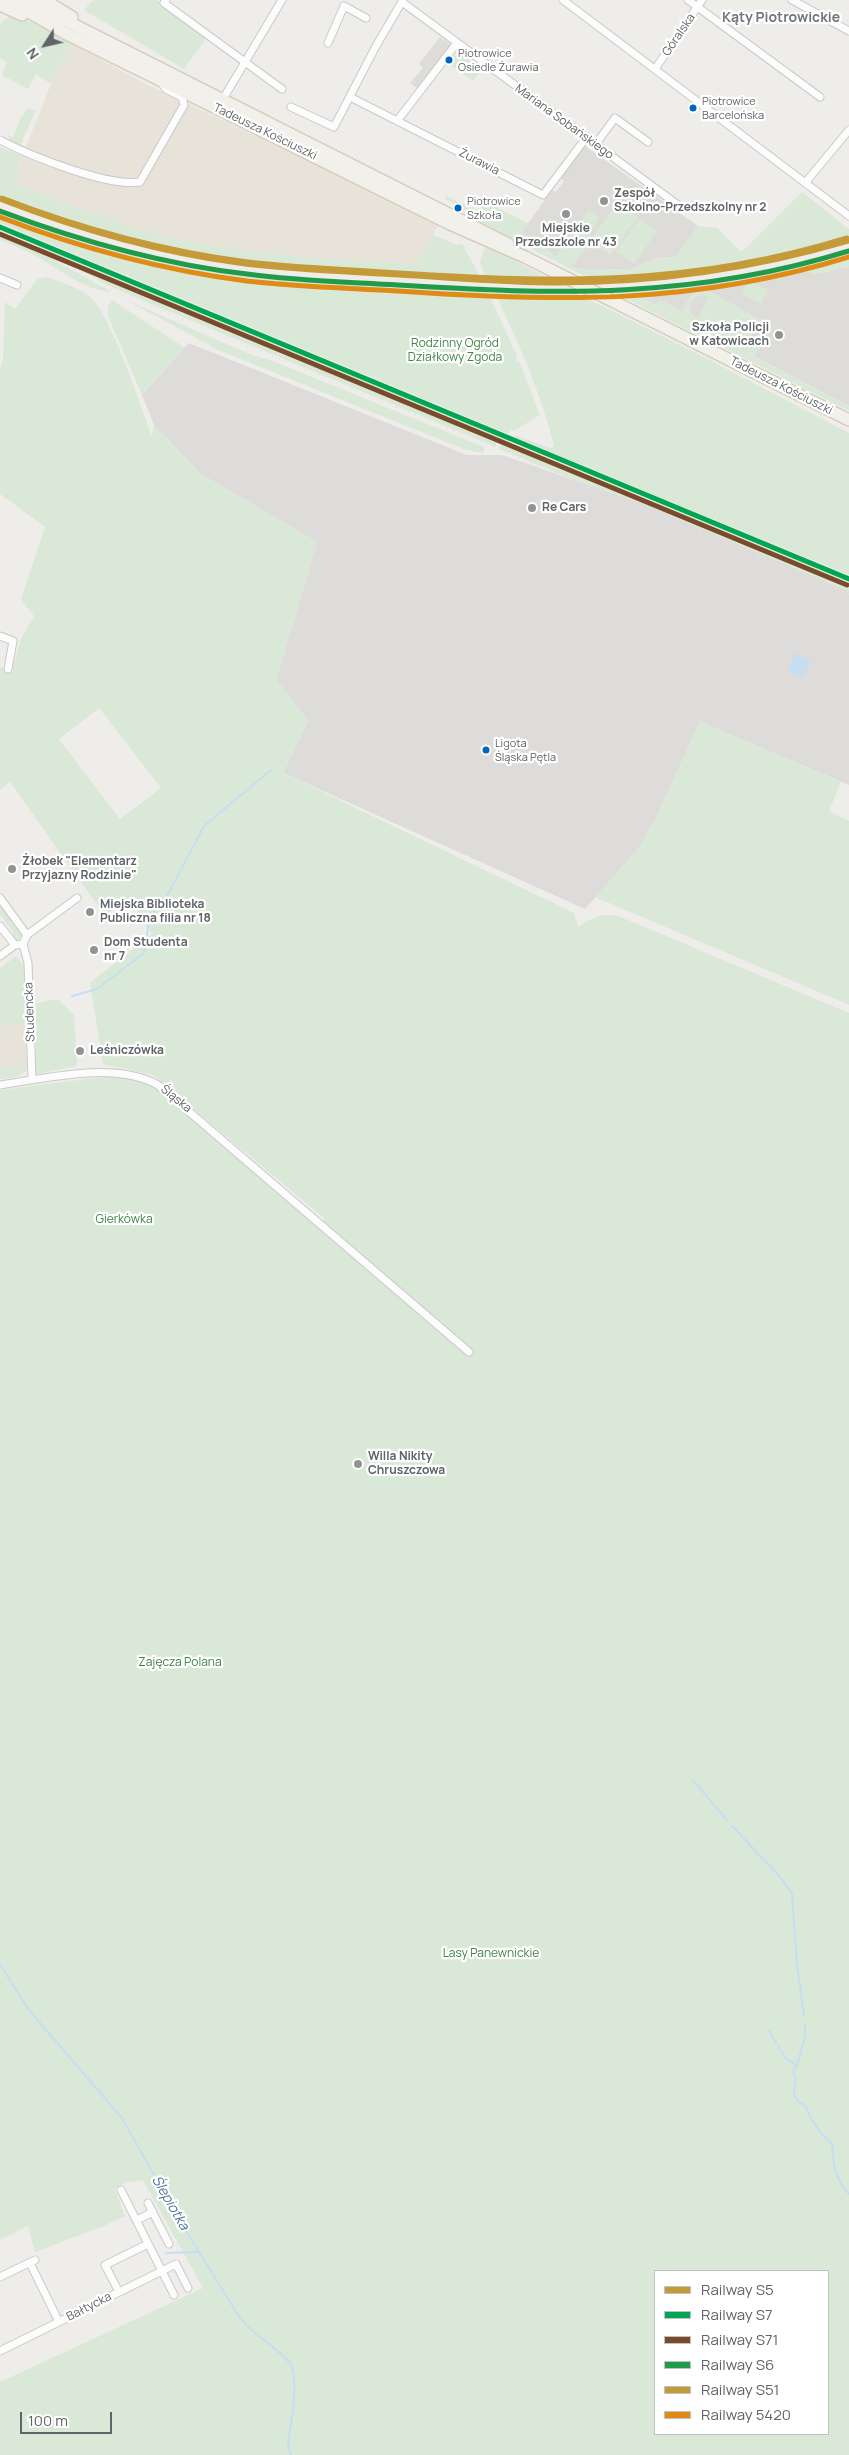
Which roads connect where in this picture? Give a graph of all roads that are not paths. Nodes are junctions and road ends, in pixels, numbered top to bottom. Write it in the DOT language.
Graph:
graph roads {
  1 [pos="8,0"];
  2 [pos="25,0"];
  3 [pos="44,0"];
  4 [pos="282,0"];
  5 [pos="563,0"];
  6 [pos="688,0"];
  7 [pos="792,0"];
  8 [pos="165,1"];
  9 [pos="403,1"];
  10 [pos="700,3"];
  11 [pos="0,5"];
  12 [pos="366,18"];
  13 [pos="849,31"];
  14 [pos="65,33"];
  15 [pos="98,36"];
  16 [pos="328,43"];
  17 [pos="457,43"];
  18 [pos="246,63"];
  19 [pos="655,70"];
  20 [pos="160,81"];
  21 [pos="282,89"];
  22 [pos="350,97"];
  23 [pos="820,97"];
  24 [pos="223,99"];
  25 [pos="291,106"];
  26 [pos="397,122"];
  27 [pos="849,130"];
  28 [pos="586,138"];
  29 [pos="0,140"];
  30 [pos="648,142"];
  31 [pos="595,145"];
  32 [pos="804,183"];
  33 [pos="678,205"];
  34 [pos="849,216"];
  35 [pos="525,257"];
  36 [pos="0,278"];
  37 [pos="16,285"];
  38 [pos="849,420"];
  39 [pos="0,636"];
  40 [pos="8,669"];
  41 [pos="0,898"];
  42 [pos="77,898"];
  43 [pos="0,926"];
  44 [pos="27,935"];
  45 [pos="23,944"];
  46 [pos="14,945"];
  47 [pos="0,956"];
  48 [pos="32,1080"];
  49 [pos="0,1085"];
  50 [pos="469,1352"];
  51 [pos="121,2190"];
  52 [pos="148,2203"];
  53 [pos="153,2212"];
  54 [pos="137,2220"];
  55 [pos="148,2244"];
  56 [pos="169,2244"];
  57 [pos="162,2271"];
  58 [pos="0,2277"];
  59 [pos="188,2288"];
  60 [pos="118,2292"];
  61 [pos="174,2295"];
  62 [pos="59,2322"];
  63 [pos="0,2351"];
  1 -- 14 [label="main road, Tadeusza Kościuszki"];
  2 -- 15 [label="main road, Tadeusza Kościuszki"];
  3 -- 15 [label="main road"];
  4 -- 18 [label="street"];
  5 -- 19 [label="street"];
  6 -- 10 [label="street"];
  7 -- 13 [label="street"];
  8 -- 18 [label="street"];
  9 -- 17 [label="street, Mariana Sobańskiego"];
  9 -- 22 [label="street"];
  10 -- 19 [label="street, Góralska"];
  10 -- 23 [label="street"];
  11 -- 14 [label="main road"];
  12 -- 16 [label="street"];
  14 -- 20 [label="main road, Tadeusza Kościuszki"];
  15 -- 24 [label="main road, Tadeusza Kościuszki"];
  17 -- 26 [label="street"];
  17 -- 28 [label="street, Mariana Sobańskiego"];
  18 -- 21 [label="street"];
  18 -- 24 [label="street"];
  19 -- 32 [label="street"];
  20 -- 29 [label="street"];
  20 -- 35 [label="main road, Tadeusza Kościuszki"];
  22 -- 25 [label="street"];
  22 -- 26 [label="street, Żurawia"];
  24 -- 35 [label="main road, Tadeusza Kościuszki"];
  26 -- 28 [label="street, Żurawia"];
  27 -- 32 [label="street"];
  28 -- 31 [label="street, Mariana Sobańskiego"];
  30 -- 31 [label="street"];
  31 -- 33 [label="street, Mariana Sobańskiego"];
  32 -- 34 [label="street"];
  35 -- 38 [label="main road, Tadeusza Kościuszki"];
  36 -- 37 [label="street"];
  39 -- 40 [label="street"];
  41 -- 44 [label="street"];
  42 -- 44 [label="street"];
  43 -- 46 [label="street"];
  44 -- 45 [label="street"];
  45 -- 46 [label="street"];
  45 -- 48 [label="street, Studencka"];
  46 -- 47 [label="street"];
  48 -- 49 [label="street, Śląska"];
  48 -- 50 [label="street, Śląska"];
  51 -- 54 [label="street"];
  52 -- 53 [label="street"];
  53 -- 54 [label="street"];
  53 -- 56 [label="street"];
  54 -- 55 [label="street"];
  55 -- 57 [label="street"];
  55 -- 60 [label="street, Bałtycka"];
  57 -- 59 [label="street, Bałtycka"];
  57 -- 60 [label="street, Bałtycka"];
  57 -- 61 [label="street"];
  58 -- 62 [label="street, Bałtycka"];
  60 -- 62 [label="street, Bałtycka"];
  62 -- 63 [label="street, Bałtycka"];
}
